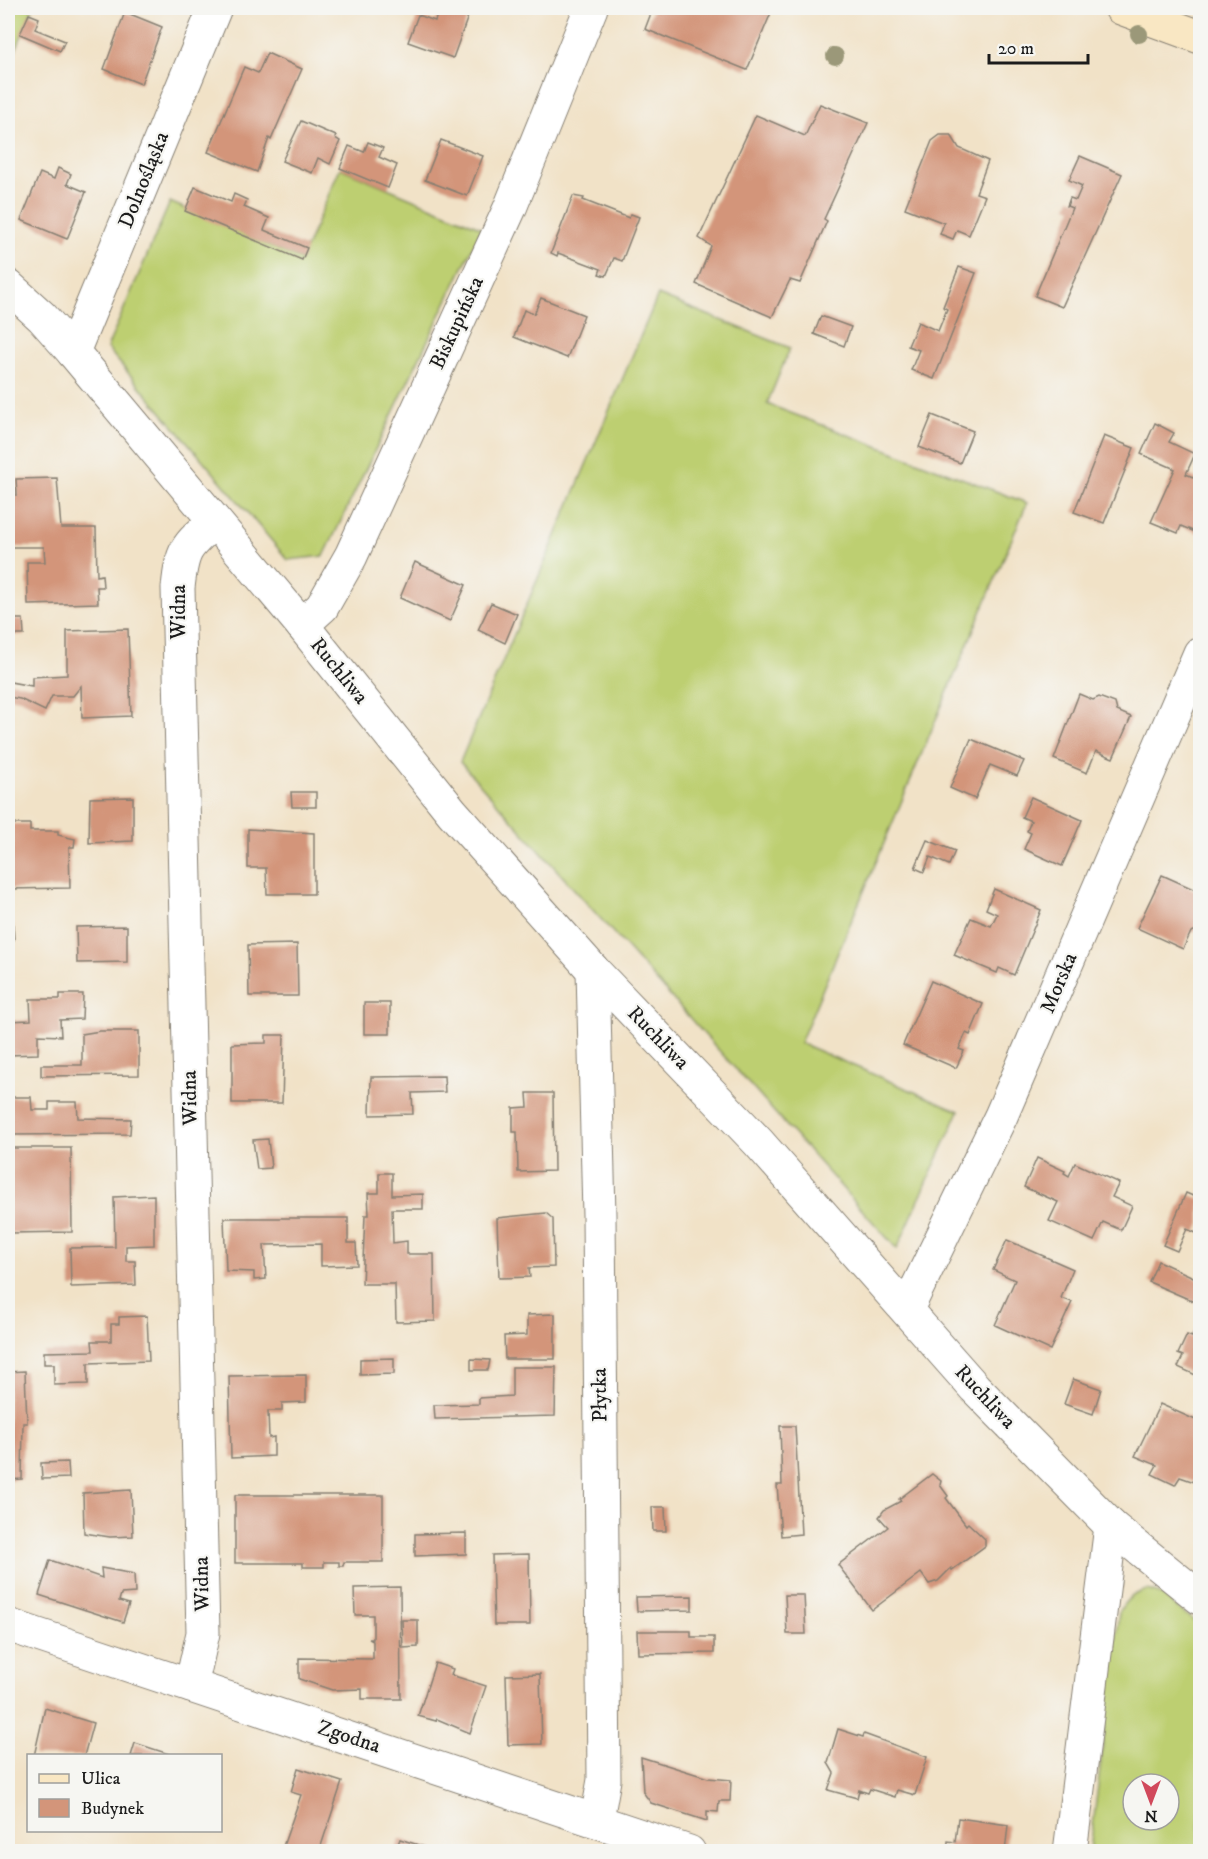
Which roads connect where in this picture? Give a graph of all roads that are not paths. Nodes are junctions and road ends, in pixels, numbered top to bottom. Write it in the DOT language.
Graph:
graph roads {
  1 [pos="215,8"];
  2 [pos="591,8"];
  3 [pos="1121,8"];
  4 [pos="1200,38"];
  5 [pos="8,286"];
  6 [pos="73,352"];
  7 [pos="214,522"];
  8 [pos="302,625"];
  9 [pos="1200,653"];
  10 [pos="593,970"];
  11 [pos="907,1309"];
  12 [pos="1111,1526"];
  13 [pos="1200,1598"];
  14 [pos="8,1625"];
  15 [pos="191,1686"];
  16 [pos="597,1819"];
  17 [pos="689,1851"];
  18 [pos="1070,1851"];
  1 -- 6 [label="street, Dolnośląska"];
  2 -- 8 [label="street, Biskupińska"];
  3 -- 4 [label="street"];
  5 -- 6 [label="street, Ruchliwa"];
  6 -- 7 [label="street, Ruchliwa"];
  7 -- 8 [label="street, Ruchliwa"];
  7 -- 15 [label="street, Widna"];
  8 -- 10 [label="street, Ruchliwa"];
  9 -- 11 [label="street, Morska"];
  10 -- 11 [label="street, Ruchliwa"];
  10 -- 16 [label="street, Płytka"];
  11 -- 12 [label="street, Ruchliwa"];
  12 -- 13 [label="street, Ruchliwa"];
  12 -- 18 [label="street"];
  14 -- 15 [label="street, Zgodna"];
  15 -- 16 [label="street, Zgodna"];
  16 -- 17 [label="street, Zgodna"];
}
